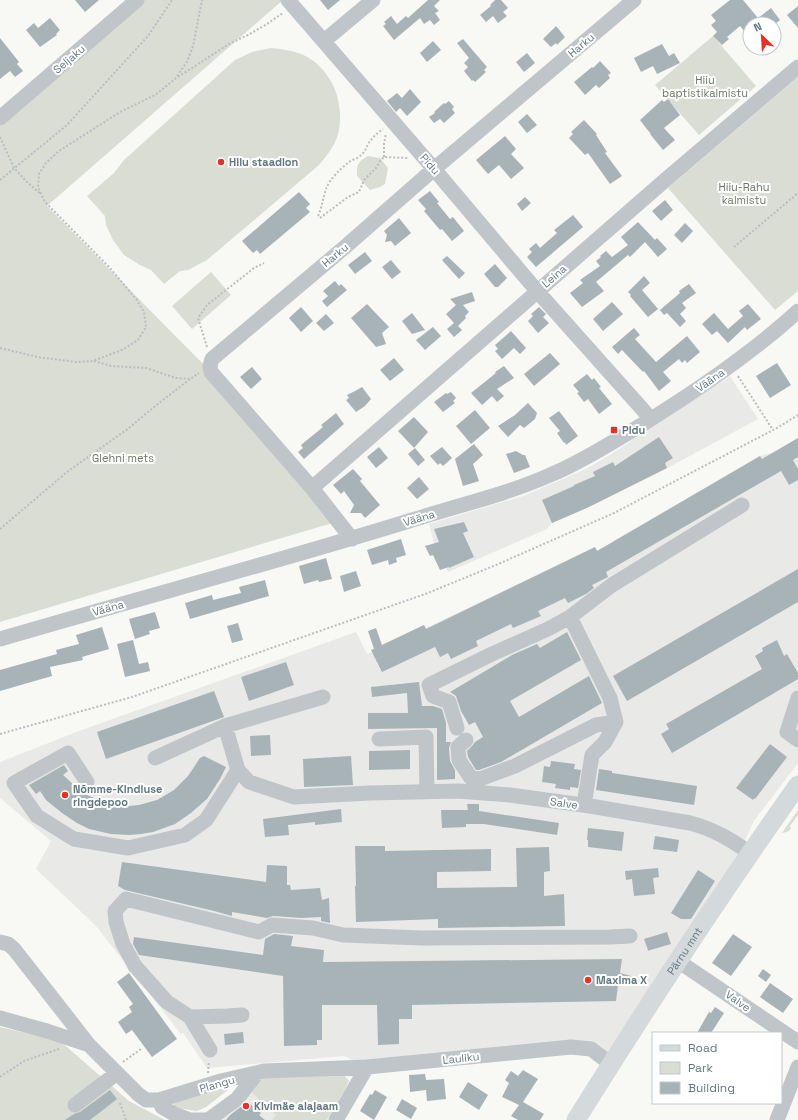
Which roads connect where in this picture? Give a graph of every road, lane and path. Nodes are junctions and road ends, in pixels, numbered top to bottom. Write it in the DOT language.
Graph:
graph roads {
  1 [pos="137,0"];
  2 [pos="172,0"];
  3 [pos="202,0"];
  4 [pos="373,0"];
  5 [pos="634,0"];
  6 [pos="291,3"];
  7 [pos="324,41"];
  8 [pos="798,67"];
  9 [pos="175,79"];
  10 [pos="0,118"];
  11 [pos="0,137"];
  12 [pos="423,156"];
  13 [pos="384,157"];
  14 [pos="14,168"];
  15 [pos="434,169"];
  16 [pos="0,180"];
  17 [pos="798,193"];
  18 [pos="41,194"];
  19 [pos="734,247"];
  20 [pos="264,263"];
  21 [pos="537,291"];
  22 [pos="798,311"];
  23 [pos="0,348"];
  24 [pos="93,360"];
  25 [pos="211,363"];
  26 [pos="731,365"];
  27 [pos="190,380"];
  28 [pos="798,415"];
  29 [pos="650,419"];
  30 [pos="773,430"];
  31 [pos="312,488"];
  32 [pos="742,505"];
  33 [pos="0,529"];
  34 [pos="352,539"];
  35 [pos="570,617"];
  36 [pos="0,639"];
  37 [pos="323,697"];
  38 [pos="798,698"];
  39 [pos="616,722"];
  40 [pos="225,726"];
  41 [pos="0,734"];
  42 [pos="379,739"];
  43 [pos="798,740"];
  44 [pos="155,758"];
  45 [pos="238,770"];
  46 [pos="87,782"];
  47 [pos="798,785"];
  48 [pos="427,792"];
  49 [pos="584,806"];
  50 [pos="750,853"];
  51 [pos="630,936"];
  52 [pos="0,942"];
  53 [pos="678,960"];
  54 [pos="242,1015"];
  55 [pos="190,1017"];
  56 [pos="0,1018"];
  57 [pos="798,1042"];
  58 [pos="83,1043"];
  59 [pos="142,1049"];
  60 [pos="210,1050"];
  61 [pos="611,1064"];
  62 [pos="367,1067"];
  63 [pos="798,1067"];
  64 [pos="115,1071"];
  65 [pos="257,1073"];
  66 [pos="0,1077"];
  67 [pos="208,1085"];
  68 [pos="159,1100"];
  69 [pos="120,1103"];
  70 [pos="74,1105"];
  71 [pos="126,1120"];
  72 [pos="336,1120"];
  73 [pos="576,1120"];
  74 [pos="777,1120"];
  1 -- 10 [label="street, Seljaku"];
  2 -- 14 [label="path"];
  3 -- 9 [label="path"];
  4 -- 7 [label="street"];
  5 -- 15 [label="street, Harku"];
  6 -- 7 [label="street, Pidu"];
  6 -- 9 [label="path"];
  7 -- 12 [label="street, Pidu"];
  8 -- 21 [label="street, Leina"];
  9 -- 18 [label="path"];
  11 -- 14 [label="path"];
  12 -- 13 [label="path"];
  12 -- 15 [label="street, Pidu"];
  13 -- 13 [label="path"];
  14 -- 16 [label="path"];
  14 -- 18 [label="path"];
  15 -- 21 [label="street, Pidu"];
  15 -- 25 [label="street, Harku"];
  17 -- 19 [label="path"];
  18 -- 24 [label="path"];
  20 -- 25 [label="path"];
  21 -- 29 [label="street, Pidu"];
  21 -- 31 [label="street, Leina"];
  22 -- 26 [label="street, Vääna"];
  23 -- 24 [label="path"];
  24 -- 27 [label="path"];
  25 -- 27 [label="path"];
  25 -- 31 [label="street"];
  26 -- 29 [label="street, Vääna"];
  26 -- 30 [label="path"];
  27 -- 33 [label="path"];
  28 -- 30 [label="path"];
  29 -- 34 [label="street, Vääna"];
  30 -- 41 [label="path"];
  31 -- 34 [label="street"];
  32 -- 35 [label="street"];
  34 -- 36 [label="street, Vääna"];
  35 -- 39 [label="street"];
  35 -- 39 [label="street"];
  37 -- 40 [label="street"];
  38 -- 43 [label="street"];
  39 -- 49 [label="street"];
  40 -- 44 [label="street"];
  40 -- 45 [label="street"];
  42 -- 48 [label="street"];
  45 -- 46 [label="street"];
  45 -- 48 [label="street, Salve"];
  47 -- 50 [label="main road, Pärnu mnt"];
  48 -- 49 [label="street, Salve"];
  49 -- 50 [label="street, Salve"];
  50 -- 53 [label="main road, Pärnu mnt"];
  51 -- 55 [label="street"];
  52 -- 58 [label="street, Plangu"];
  53 -- 57 [label="street, Valve"];
  53 -- 61 [label="main road, Pärnu mnt"];
  54 -- 55 [label="street"];
  55 -- 60 [label="street"];
  56 -- 58 [label="street, Plangu"];
  58 -- 64 [label="street, Plangu"];
  58 -- 66 [label="path"];
  59 -- 64 [label="path"];
  60 -- 67 [label="path"];
  61 -- 62 [label="street, Lauliku"];
  61 -- 73 [label="main road, Pärnu mnt"];
  62 -- 65 [label="street, Plangu"];
  62 -- 72 [label="street"];
  63 -- 74 [label="street"];
  64 -- 68 [label="street, Plangu"];
  64 -- 70 [label="street"];
  65 -- 67 [label="street, Plangu"];
  65 -- 68 [label="street"];
  67 -- 68 [label="street, Plangu"];
  69 -- 71 [label="path"];
}
